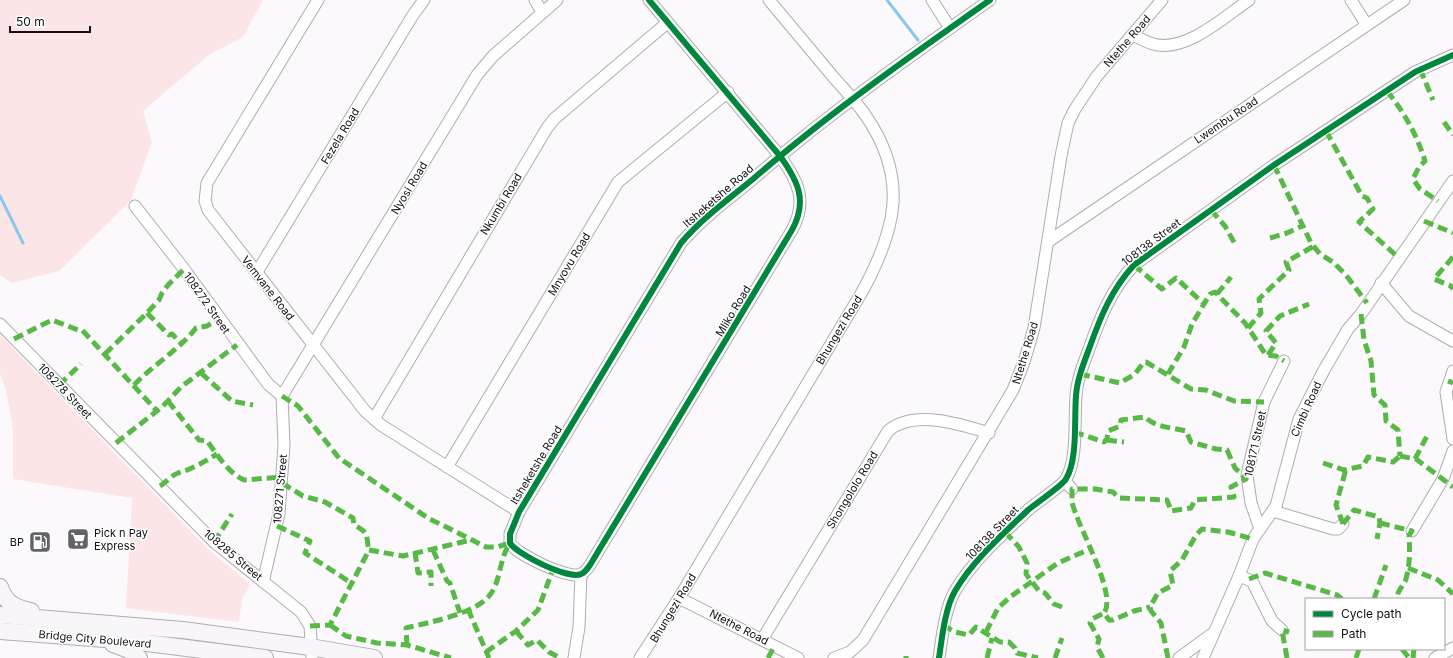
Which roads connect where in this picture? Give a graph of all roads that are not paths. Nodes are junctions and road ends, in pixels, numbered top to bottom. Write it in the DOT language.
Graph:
graph roads {
  1 [pos="318,0"];
  2 [pos="424,0"];
  3 [pos="535,0"];
  4 [pos="557,0"];
  5 [pos="649,0"];
  6 [pos="769,0"];
  7 [pos="932,0"];
  8 [pos="990,0"];
  9 [pos="1162,0"];
  10 [pos="1249,0"];
  11 [pos="1351,0"];
  12 [pos="1404,0"];
  13 [pos="542,12"];
  14 [pos="667,23"];
  15 [pos="1366,24"];
  16 [pos="950,28"];
  17 [pos="1133,35"];
  18 [pos="1453,54"];
  19 [pos="728,92"];
  20 [pos="852,99"];
  21 [pos="780,156"];
  22 [pos="1453,181"];
  23 [pos="135,206"];
  24 [pos="1048,241"];
  25 [pos="257,272"];
  26 [pos="1381,283"];
  27 [pos="0,324"];
  28 [pos="1453,341"];
  29 [pos="313,346"];
  30 [pos="1284,361"];
  31 [pos="1453,371"];
  32 [pos="282,396"];
  33 [pos="374,419"];
  34 [pos="989,433"];
  35 [pos="1453,439"];
  36 [pos="116,443"];
  37 [pos="1453,451"];
  38 [pos="447,467"];
  39 [pos="1273,511"];
  40 [pos="519,512"];
  41 [pos="1342,524"];
  42 [pos="1260,529"];
  43 [pos="1412,531"];
  44 [pos="580,574"];
  45 [pos="1240,576"];
  46 [pos="263,582"];
  47 [pos="0,587"];
  48 [pos="679,598"];
  49 [pos="0,615"];
  50 [pos="72,620"];
  51 [pos="1282,630"];
  52 [pos="0,631"];
  53 [pos="190,631"];
  54 [pos="1213,633"];
  55 [pos="101,638"];
  56 [pos="762,638"];
  57 [pos="1453,648"];
  58 [pos="311,652"];
  59 [pos="180,653"];
  60 [pos="139,658"];
  61 [pos="260,658"];
  62 [pos="264,658"];
  63 [pos="374,658"];
  64 [pos="574,658"];
  65 [pos="640,658"];
  66 [pos="798,658"];
  67 [pos="834,658"];
  68 [pos="939,658"];
  69 [pos="1179,658"];
  70 [pos="1203,658"];
  71 [pos="1435,658"];
  1 -- 25 [label="street, Vemvane Road"];
  2 -- 25 [label="street, Fezela Road"];
  3 -- 13 [label="street"];
  4 -- 13 [label="street, Nyosi Road"];
  5 -- 14 [label="street, Mliko Road"];
  6 -- 20 [label="street, Bhungezi Road"];
  7 -- 16 [label="street"];
  8 -- 16 [label="street, Itsheketshe Road"];
  9 -- 17 [label="street, Ntethe Road"];
  10 -- 17 [label="street"];
  11 -- 15 [label="street"];
  12 -- 15 [label="street, Lwembu Road"];
  13 -- 29 [label="street, Nyosi Road"];
  14 -- 19 [label="street, Mliko Road"];
  14 -- 33 [label="street, Nkumbi Road"];
  15 -- 24 [label="street, Lwembu Road"];
  16 -- 20 [label="street, Itsheketshe Road"];
  17 -- 24 [label="street, Ntethe Road"];
  18 -- 68 [label="street, 108138 Street"];
  19 -- 21 [label="street, Mliko Road"];
  19 -- 38 [label="street, Mnyovu Road"];
  20 -- 21 [label="street, Itsheketshe Road"];
  20 -- 48 [label="street, Bhungezi Road"];
  21 -- 40 [label="street, Itsheketshe Road"];
  21 -- 44 [label="street, Mliko Road"];
  22 -- 26 [label="street, Cimbi Road"];
  23 -- 32 [label="street, 108272 Street"];
  24 -- 34 [label="street, Ntethe Road"];
  25 -- 29 [label="street, Vemvane Road"];
  26 -- 28 [label="street"];
  26 -- 39 [label="street, Cimbi Road"];
  27 -- 36 [label="street, 108278 Street"];
  29 -- 32 [label="street, Nyosi Road"];
  29 -- 33 [label="street, Vemvane Road"];
  30 -- 42 [label="street, 108171 Street"];
  31 -- 35 [label="street"];
  32 -- 46 [label="street, 108271 Street"];
  33 -- 38 [label="street, Vemvane Road"];
  34 -- 56 [label="street, Shongololo Road"];
  34 -- 67 [label="street, Ntethe Road"];
  36 -- 46 [label="street, 108285 Street"];
  37 -- 43 [label="street"];
  38 -- 40 [label="street, Vemvane Road"];
  39 -- 41 [label="street"];
  39 -- 42 [label="street, Cimbi Road"];
  40 -- 44 [label="street, Itsheketshe Road"];
  42 -- 45 [label="street, Cimbi Road"];
  44 -- 64 [label="street"];
  45 -- 51 [label="street"];
  45 -- 54 [label="street, Cimbi Road"];
  46 -- 58 [label="street, 108285 Street"];
  47 -- 50 [label="street"];
  48 -- 56 [label="street, Ntethe Road"];
  48 -- 65 [label="street, Bhungezi Road"];
  49 -- 50 [label="street, Bridge City Boulevard"];
  50 -- 53 [label="street, Bridge City Boulevard"];
  52 -- 55 [label="street, Bridge City Boulevard"];
  53 -- 58 [label="street, Bridge City Boulevard"];
  53 -- 59 [label="street"];
  54 -- 69 [label="street"];
  54 -- 70 [label="street, Cimbi Road"];
  55 -- 59 [label="street, Bridge City Boulevard"];
  55 -- 60 [label="street"];
  56 -- 66 [label="street, Ntethe Road"];
  57 -- 71 [label="street"];
  58 -- 63 [label="street, Bridge City Boulevard"];
  59 -- 62 [label="street, Bridge City Boulevard"];
  61 -- 62 [label="street"];
}
